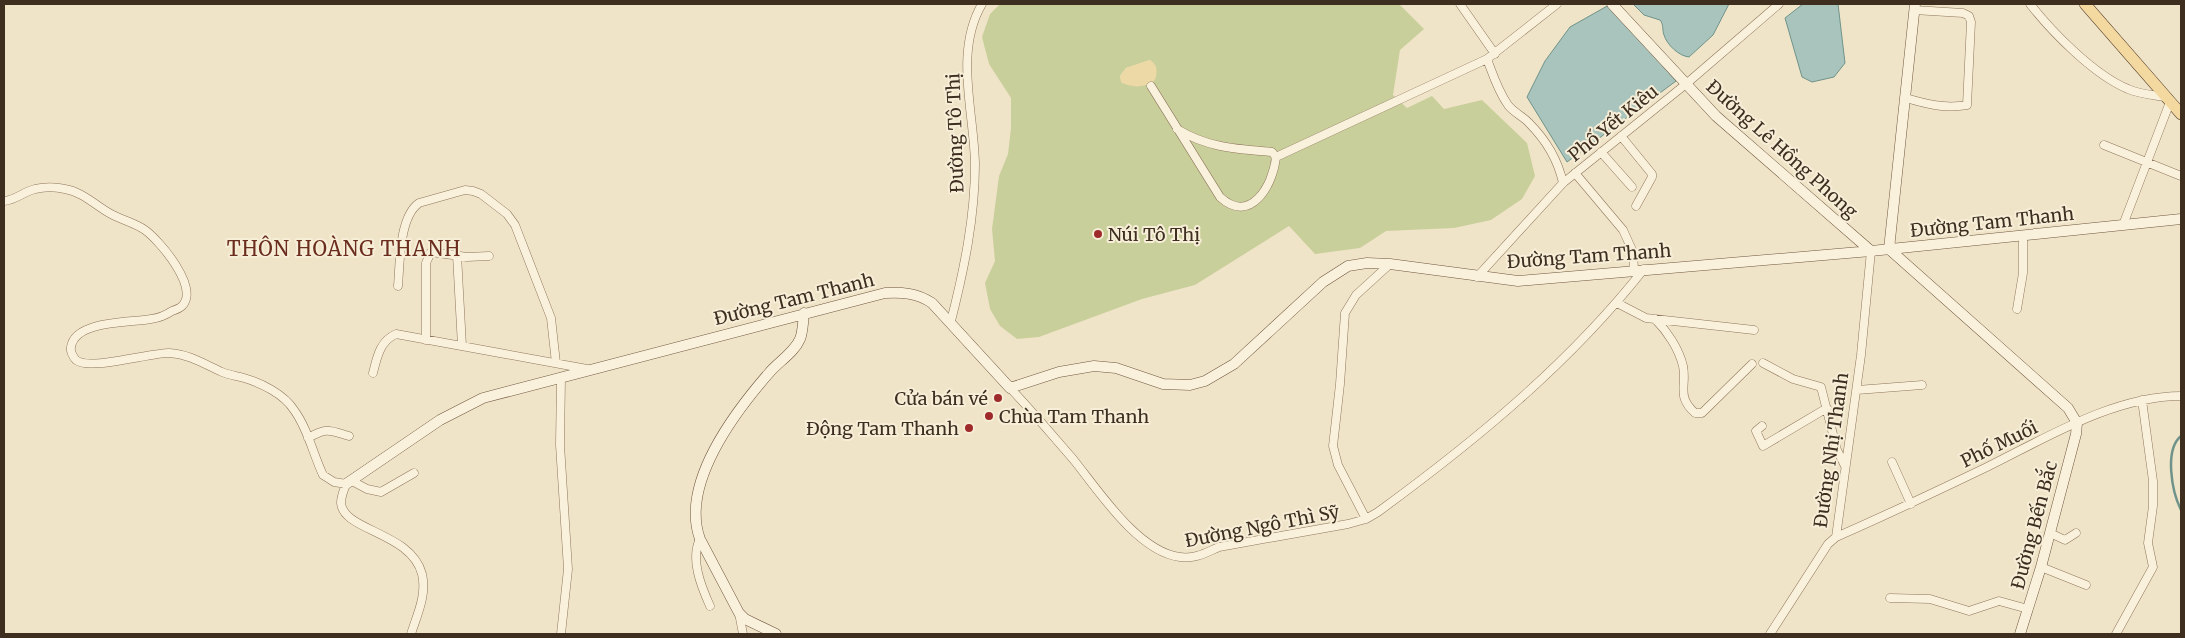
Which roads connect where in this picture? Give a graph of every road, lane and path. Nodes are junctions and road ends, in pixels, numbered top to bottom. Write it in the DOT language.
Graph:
graph roads {
  1 [pos="982,4"];
  2 [pos="1460,4"];
  3 [pos="1557,4"];
  4 [pos="1612,4"];
  5 [pos="1779,4"];
  6 [pos="2030,4"];
  7 [pos="2084,4"];
  8 [pos="1914,7"];
  9 [pos="1495,54"];
  10 [pos="1487,59"];
  11 [pos="1686,84"];
  12 [pos="1151,86"];
  13 [pos="1906,98"];
  14 [pos="2168,100"];
  15 [pos="2181,114"];
  16 [pos="1178,129"];
  17 [pos="1621,136"];
  18 [pos="2104,145"];
  19 [pos="1601,152"];
  20 [pos="1276,157"];
  21 [pos="2147,162"];
  22 [pos="1575,173"];
  23 [pos="2181,176"];
  24 [pos="1563,183"];
  25 [pos="1632,187"];
  26 [pos="4,201"];
  27 [pos="1636,206"];
  28 [pos="2181,219"];
  29 [pos="2123,225"];
  30 [pos="2023,235"];
  31 [pos="1889,249"];
  32 [pos="1871,251"];
  33 [pos="457,255"];
  34 [pos="489,256"];
  35 [pos="1390,264"];
  36 [pos="1639,269"];
  37 [pos="1477,277"];
  38 [pos="398,286"];
  39 [pos="1616,303"];
  40 [pos="2017,310"];
  41 [pos="804,313"];
  42 [pos="1655,319"];
  43 [pos="951,321"];
  44 [pos="1754,330"];
  45 [pos="426,340"];
  46 [pos="462,346"];
  47 [pos="556,363"];
  48 [pos="1763,363"];
  49 [pos="1752,364"];
  50 [pos="587,370"];
  51 [pos="373,373"];
  52 [pos="561,378"];
  53 [pos="1922,385"];
  54 [pos="1010,388"];
  55 [pos="1857,390"];
  56 [pos="2181,396"];
  57 [pos="2142,400"];
  58 [pos="1827,408"];
  59 [pos="2077,423"];
  60 [pos="1762,426"];
  61 [pos="349,436"];
  62 [pos="308,438"];
  63 [pos="1892,462"];
  64 [pos="1845,466"];
  65 [pos="414,473"];
  66 [pos="349,483"];
  67 [pos="1911,504"];
  68 [pos="1366,519"];
  69 [pos="2050,533"];
  70 [pos="2076,533"];
  71 [pos="1836,537"];
  72 [pos="700,539"];
  73 [pos="2041,567"];
  74 [pos="2086,585"];
  75 [pos="1890,598"];
  76 [pos="710,606"];
  77 [pos="2028,609"];
  78 [pos="739,613"];
  79 [pos="411,634"];
  80 [pos="561,634"];
  81 [pos="743,634"];
  82 [pos="776,634"];
  83 [pos="1770,634"];
  84 [pos="2020,634"];
  85 [pos="2116,634"];
  1 -- 43 [label="street, Đường Tô Thị"];
  2 -- 9 [label="street"];
  3 -- 9 [label="street"];
  4 -- 11 [label="street, Đường Lê Hồng Phong"];
  5 -- 11 [label="street, Phố Yết Kiêu"];
  6 -- 14 [label="street"];
  7 -- 14 [label="main road"];
  8 -- 13 [label="street"];
  8 -- 13 [label="street"];
  9 -- 10 [label="street"];
  10 -- 20 [label="street"];
  10 -- 24 [label="street"];
  11 -- 17 [label="street, Phố Yết Kiêu"];
  11 -- 32 [label="street, Đường Lê Hồng Phong"];
  12 -- 16 [label="street"];
  13 -- 31 [label="street"];
  14 -- 15 [label="main road"];
  14 -- 21 [label="street"];
  16 -- 20 [label="street"];
  16 -- 20 [label="street"];
  17 -- 19 [label="street, Phố Yết Kiêu"];
  17 -- 27 [label="street"];
  18 -- 21 [label="street"];
  19 -- 22 [label="street, Phố Yết Kiêu"];
  19 -- 25 [label="street"];
  21 -- 23 [label="street"];
  21 -- 29 [label="street"];
  22 -- 24 [label="street, Phố Yết Kiêu"];
  22 -- 36 [label="street"];
  24 -- 37 [label="street, Phố Yết Kiêu"];
  26 -- 62 [label="street"];
  28 -- 29 [label="street, Đường Tam Thanh"];
  29 -- 30 [label="street, Đường Tam Thanh"];
  30 -- 31 [label="street, Đường Tam Thanh"];
  30 -- 40 [label="street"];
  31 -- 32 [label="street, Đường Tam Thanh"];
  31 -- 59 [label="street"];
  32 -- 36 [label="street, Đường Tam Thanh"];
  32 -- 55 [label="street, Đường Nhị Thanh"];
  33 -- 34 [label="street"];
  33 -- 45 [label="street"];
  33 -- 46 [label="street"];
  35 -- 37 [label="street, Đường Tam Thanh"];
  35 -- 54 [label="street, Đường Tam Thanh"];
  35 -- 68 [label="street"];
  36 -- 37 [label="street, Đường Tam Thanh"];
  36 -- 39 [label="street, Đường Ngô Thì Sỹ"];
  38 -- 47 [label="street"];
  39 -- 42 [label="street"];
  39 -- 68 [label="street, Đường Ngô Thì Sỹ"];
  41 -- 43 [label="street, Đường Tam Thanh"];
  41 -- 50 [label="street, Đường Tam Thanh"];
  41 -- 72 [label="street"];
  42 -- 44 [label="street"];
  42 -- 49 [label="street"];
  43 -- 54 [label="street, Đường Tam Thanh"];
  45 -- 46 [label="street"];
  45 -- 51 [label="street"];
  46 -- 47 [label="street"];
  47 -- 50 [label="street"];
  48 -- 58 [label="street"];
  50 -- 52 [label="street, Đường Tam Thanh"];
  52 -- 66 [label="street, Đường Tam Thanh"];
  52 -- 80 [label="street"];
  53 -- 55 [label="street"];
  54 -- 68 [label="street, Đường Ngô Thì Sỹ"];
  55 -- 64 [label="street, Đường Nhị Thanh"];
  56 -- 57 [label="street, Phố Muối"];
  57 -- 59 [label="street, Phố Muối"];
  57 -- 85 [label="street"];
  58 -- 60 [label="street"];
  58 -- 64 [label="street"];
  59 -- 67 [label="street, Phố Muối"];
  59 -- 69 [label="street, Đường Bến Bắc"];
  61 -- 62 [label="street"];
  62 -- 66 [label="street"];
  63 -- 67 [label="street"];
  64 -- 71 [label="street, Đường Nhị Thanh"];
  65 -- 66 [label="street"];
  66 -- 79 [label="street"];
  67 -- 71 [label="street, Phố Muối"];
  69 -- 70 [label="street"];
  69 -- 73 [label="street, Đường Bến Bắc"];
  71 -- 83 [label="street, Đường Nhị Thanh"];
  72 -- 76 [label="street"];
  72 -- 78 [label="street"];
  73 -- 74 [label="street"];
  73 -- 77 [label="street, Đường Bến Bắc"];
  75 -- 77 [label="street"];
  77 -- 84 [label="street, Đường Bến Bắc"];
  78 -- 81 [label="street"];
  78 -- 82 [label="street"];
}
